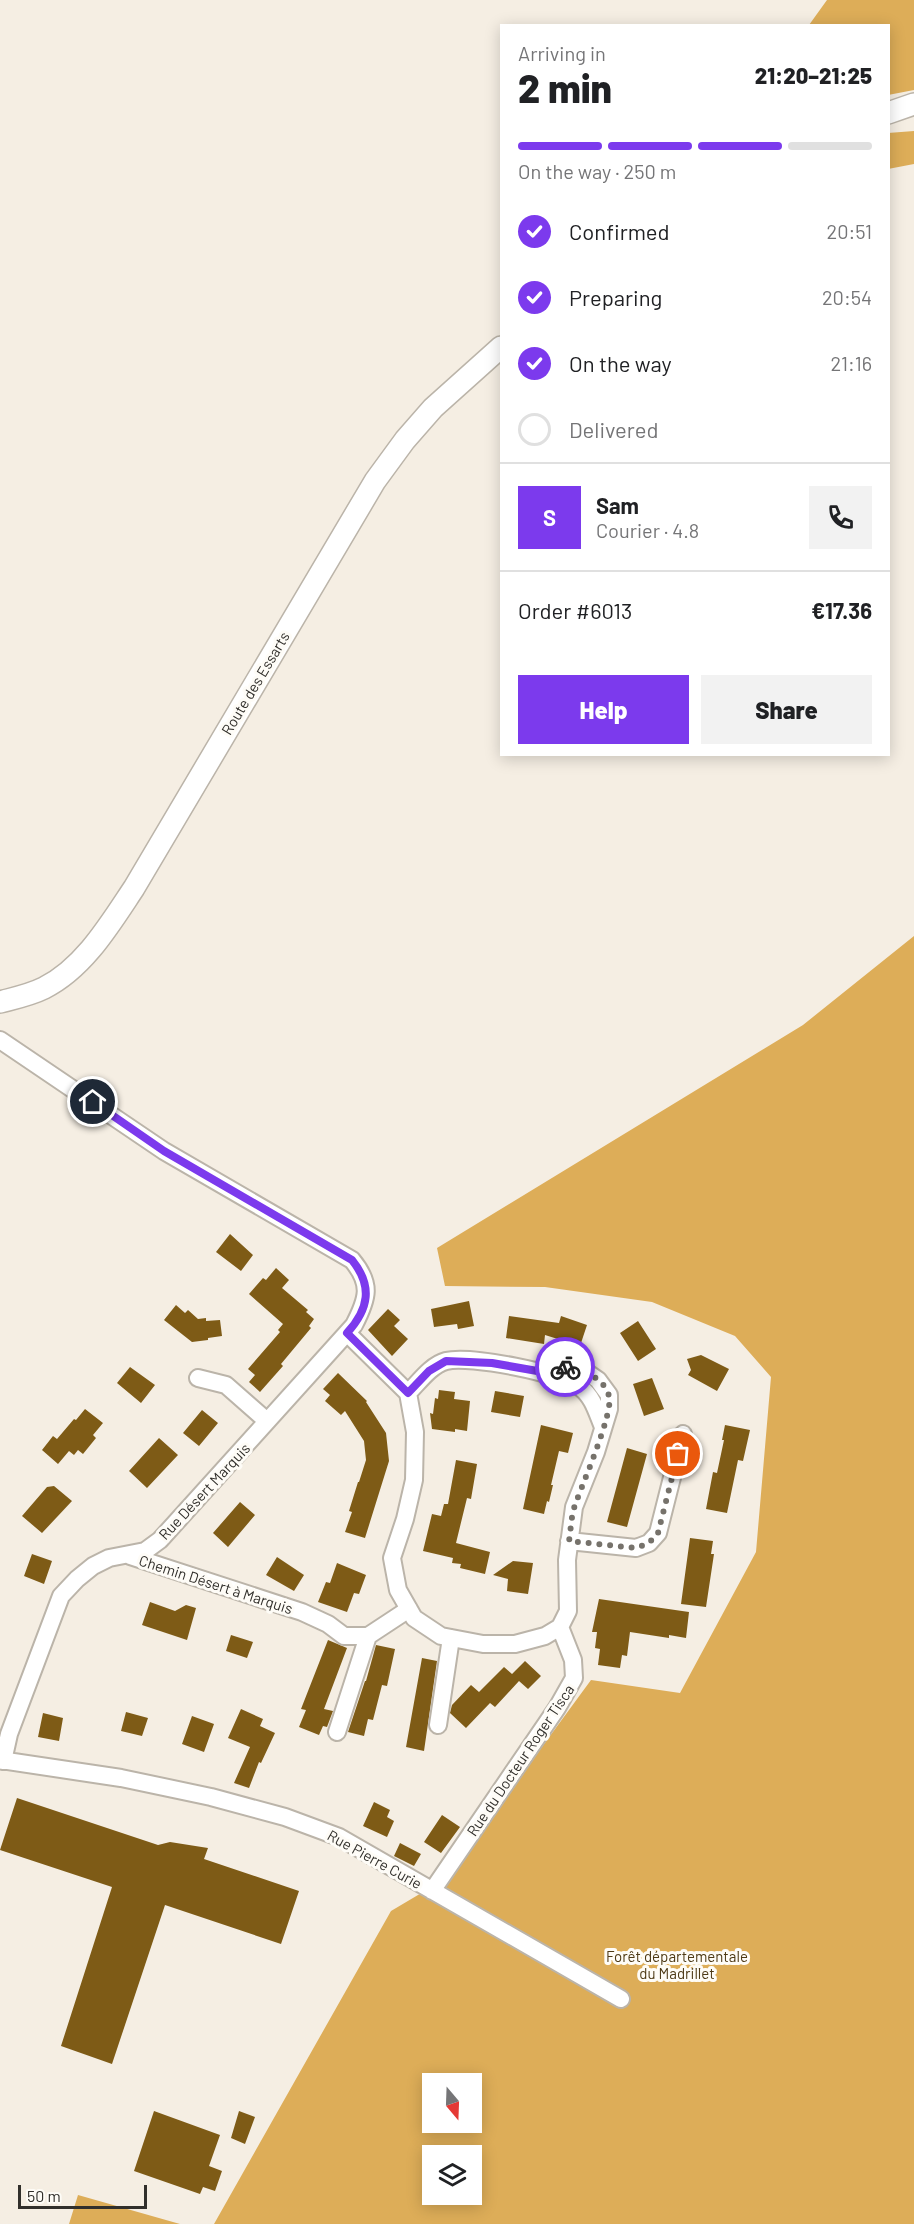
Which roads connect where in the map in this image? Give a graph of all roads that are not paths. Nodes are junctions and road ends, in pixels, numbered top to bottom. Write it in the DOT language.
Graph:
graph roads {
  1 [pos="914,104"];
  2 [pos="890,111"];
  3 [pos="914,116"];
  4 [pos="890,118"];
  5 [pos="500,348"];
  6 [pos="0,1002"];
  7 [pos="0,1040"];
  8 [pos="347,1333"];
  9 [pos="198,1378"];
  10 [pos="408,1393"];
  11 [pos="267,1421"];
  12 [pos="683,1434"];
  13 [pos="569,1541"];
  14 [pos="129,1556"];
  15 [pos="409,1609"];
  16 [pos="560,1627"];
  17 [pos="368,1636"];
  18 [pos="451,1638"];
  19 [pos="438,1725"];
  20 [pos="337,1732"];
  21 [pos="2,1761"];
  22 [pos="432,1891"];
  23 [pos="621,1999"];
  1 -- 2 [label="main road"];
  3 -- 4 [label="main road"];
  5 -- 6 [label="main road, Route des Essarts"];
  7 -- 8 [label="street"];
  8 -- 10 [label="street"];
  8 -- 11 [label="street, Rue Désert Marquis"];
  9 -- 11 [label="street"];
  10 -- 13 [label="street"];
  10 -- 15 [label="street"];
  11 -- 14 [label="street, Rue Désert Marquis"];
  12 -- 13 [label="street"];
  13 -- 16 [label="street"];
  14 -- 17 [label="street, Chemin Désert à Marquis"];
  14 -- 21 [label="street, Rue Désert Marquis"];
  15 -- 17 [label="street"];
  15 -- 18 [label="street"];
  16 -- 18 [label="street"];
  16 -- 22 [label="street, Rue du Docteur Roger Tisca"];
  17 -- 20 [label="street"];
  18 -- 19 [label="street"];
  21 -- 22 [label="street, Rue Pierre Curie"];
  22 -- 23 [label="street, Rue Pierre Curie"];
}
